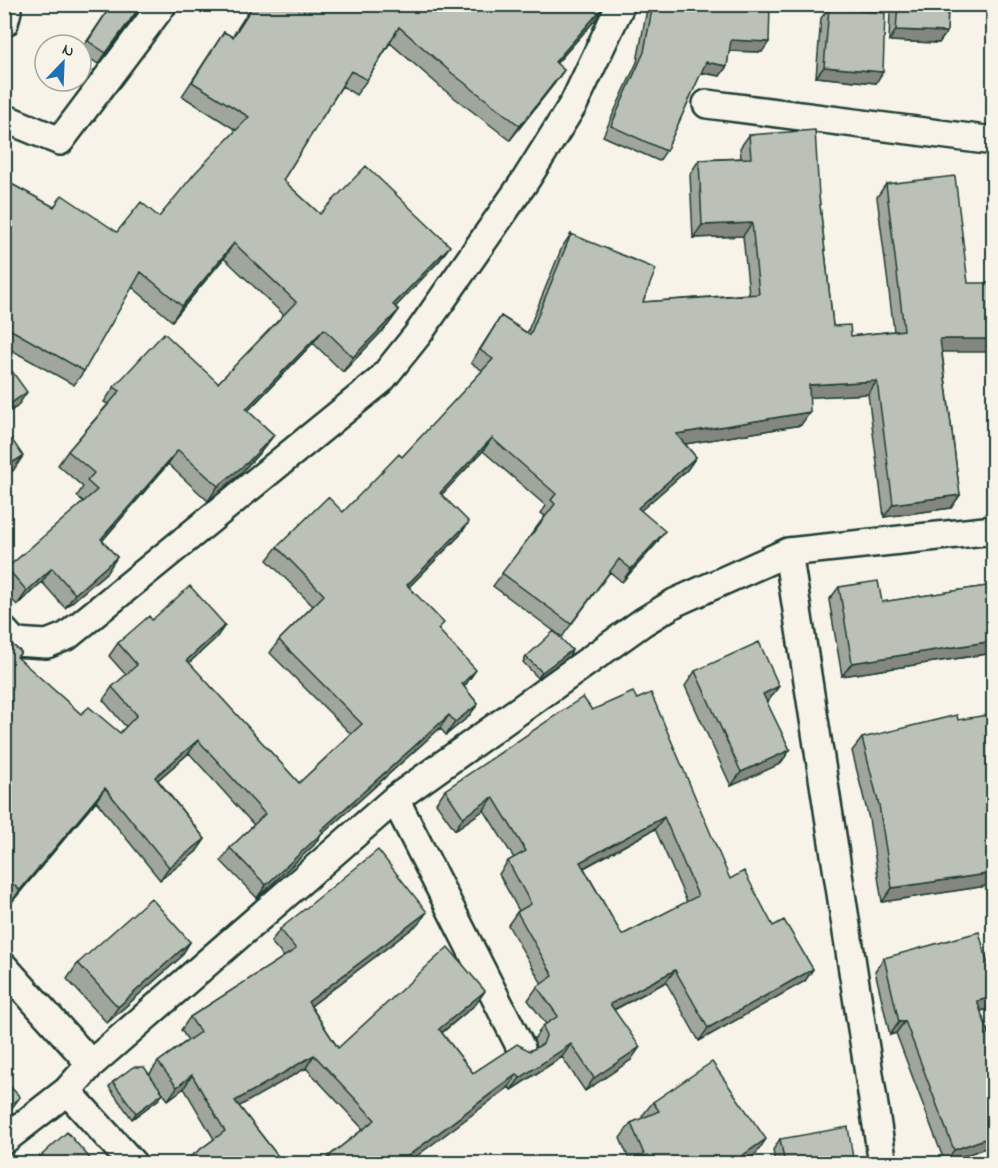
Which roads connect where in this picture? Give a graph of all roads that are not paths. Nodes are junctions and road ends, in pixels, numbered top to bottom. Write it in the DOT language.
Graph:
graph roads {
  1 [pos="163,4"];
  2 [pos="621,4"];
  3 [pos="4,7"];
  4 [pos="4,22"];
  5 [pos="707,104"];
  6 [pos="4,118"];
  7 [pos="993,141"];
  8 [pos="993,530"];
  9 [pos="788,552"];
  10 [pos="4,631"];
  11 [pos="395,799"];
  12 [pos="4,968"];
  13 [pos="521,1048"];
  14 [pos="91,1064"];
  15 [pos="67,1090"];
  16 [pos="4,1140"];
  17 [pos="133,1164"];
  18 [pos="883,1164"];
  1 -- 6 [label="street"];
  2 -- 10 [label="street"];
  3 -- 4 [label="street"];
  5 -- 7 [label="street"];
  8 -- 9 [label="street"];
  9 -- 11 [label="street"];
  9 -- 18 [label="street"];
  11 -- 13 [label="street"];
  11 -- 14 [label="street"];
  12 -- 14 [label="street"];
  14 -- 15 [label="street"];
  15 -- 16 [label="street"];
  15 -- 17 [label="street"];
}
